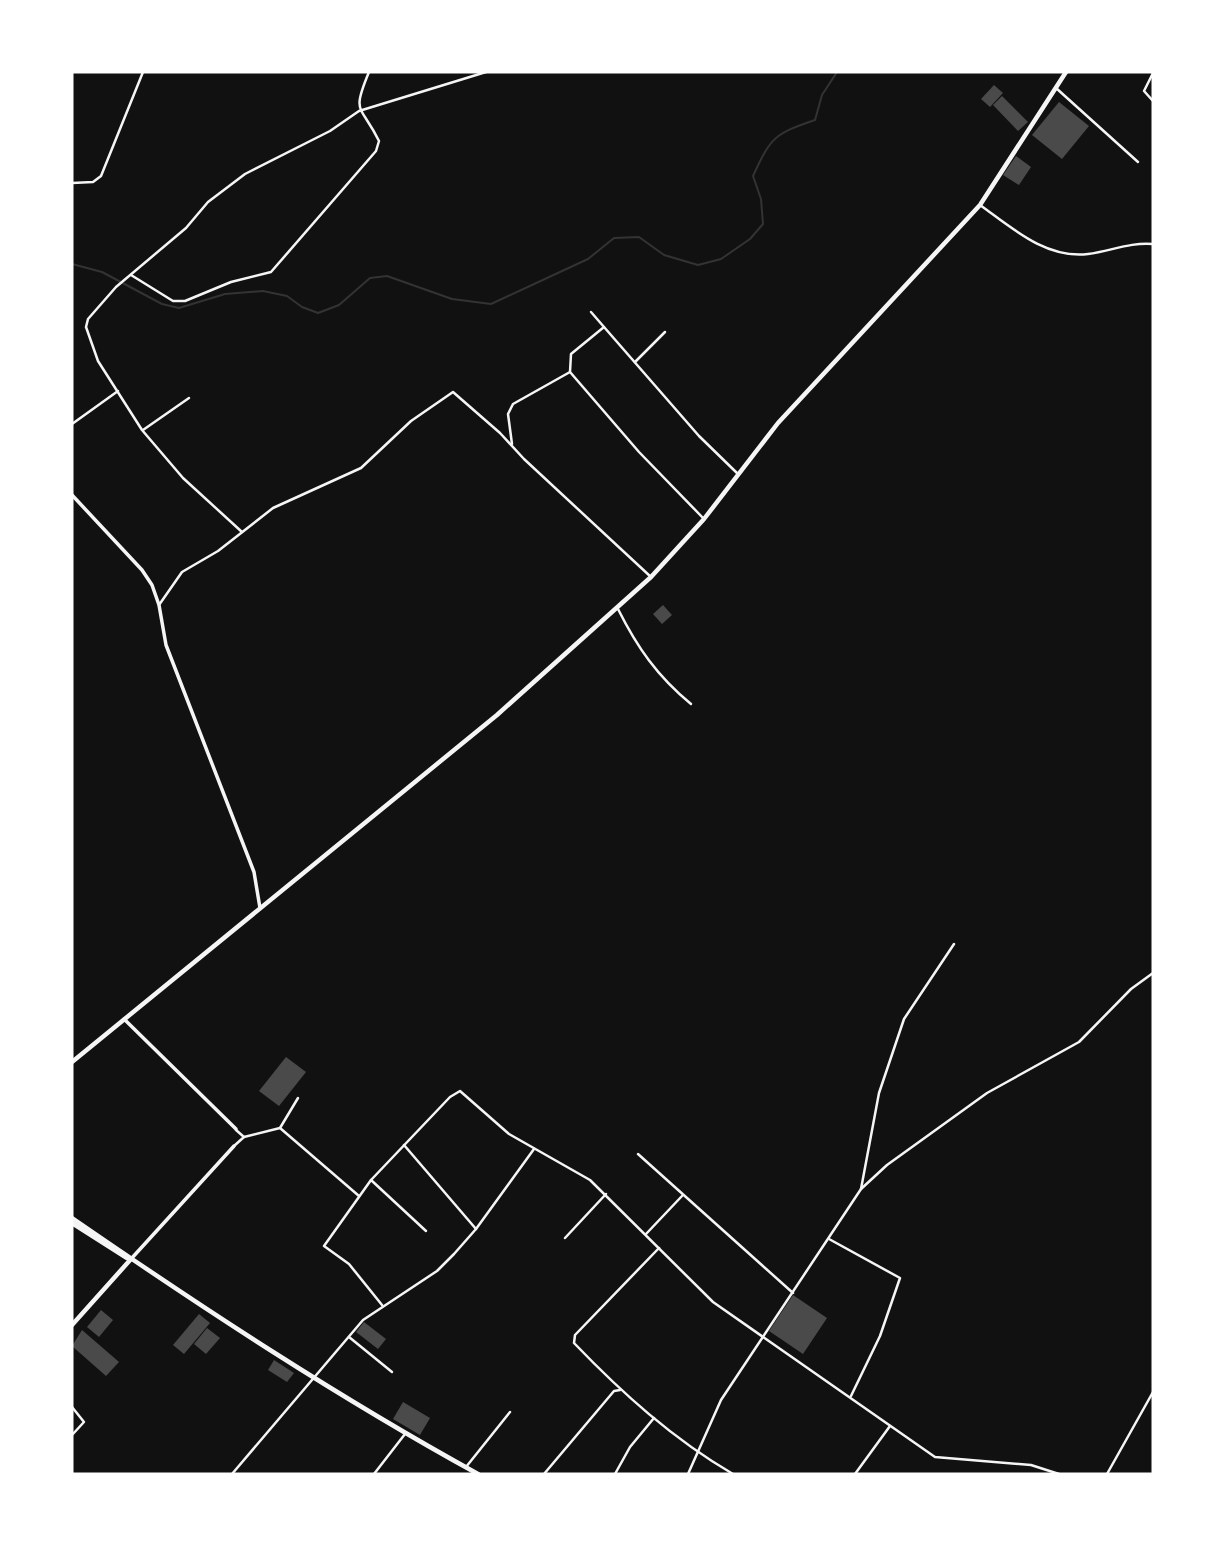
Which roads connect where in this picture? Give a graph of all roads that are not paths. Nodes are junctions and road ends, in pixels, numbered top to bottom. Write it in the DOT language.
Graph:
graph roads {
  1 [pos="143,72"];
  2 [pos="369,72"];
  3 [pos="486,72"];
  4 [pos="1066,72"];
  5 [pos="1153,74"];
  6 [pos="1056,88"];
  7 [pos="1153,101"];
  8 [pos="359,111"];
  9 [pos="1138,162"];
  10 [pos="72,183"];
  11 [pos="980,205"];
  12 [pos="1153,244"];
  13 [pos="131,275"];
  14 [pos="591,312"];
  15 [pos="604,327"];
  16 [pos="665,332"];
  17 [pos="635,362"];
  18 [pos="570,372"];
  19 [pos="118,391"];
  20 [pos="189,398"];
  21 [pos="72,424"];
  22 [pos="142,430"];
  23 [pos="512,444"];
  24 [pos="738,475"];
  25 [pos="72,495"];
  26 [pos="704,519"];
  27 [pos="242,532"];
  28 [pos="651,577"];
  29 [pos="159,605"];
  30 [pos="618,608"];
  31 [pos="691,704"];
  32 [pos="260,908"];
  33 [pos="954,944"];
  34 [pos="1153,972"];
  35 [pos="124,1019"];
  36 [pos="72,1062"];
  37 [pos="298,1098"];
  38 [pos="281,1128"];
  39 [pos="236,1129"];
  40 [pos="244,1137"];
  41 [pos="404,1145"];
  42 [pos="234,1146"];
  43 [pos="535,1148"];
  44 [pos="638,1154"];
  45 [pos="371,1180"];
  46 [pos="861,1189"];
  47 [pos="606,1194"];
  48 [pos="359,1196"];
  49 [pos="682,1196"];
  50 [pos="72,1220"];
  51 [pos="476,1229"];
  52 [pos="426,1231"];
  53 [pos="645,1235"];
  54 [pos="565,1238"];
  55 [pos="830,1239"];
  56 [pos="660,1248"];
  57 [pos="131,1259"];
  58 [pos="793,1293"];
  59 [pos="382,1304"];
  60 [pos="72,1325"];
  61 [pos="763,1335"];
  62 [pos="349,1337"];
  63 [pos="392,1372"];
  64 [pos="316,1379"];
  65 [pos="620,1390"];
  66 [pos="1153,1392"];
  67 [pos="851,1396"];
  68 [pos="72,1407"];
  69 [pos="510,1412"];
  70 [pos="654,1418"];
  71 [pos="890,1426"];
  72 [pos="405,1434"];
  73 [pos="72,1435"];
  74 [pos="696,1452"];
  75 [pos="466,1467"];
  76 [pos="232,1474"];
  77 [pos="374,1474"];
  78 [pos="478,1474"];
  79 [pos="544,1474"];
  80 [pos="615,1474"];
  81 [pos="688,1474"];
  82 [pos="733,1474"];
  83 [pos="855,1474"];
  84 [pos="1059,1474"];
  85 [pos="1107,1474"];
  1 -- 10 [label="street"];
  2 -- 8 [label="street"];
  3 -- 8 [label="street"];
  4 -- 6 [label="main road"];
  5 -- 7 [label="street"];
  6 -- 9 [label="street"];
  6 -- 11 [label="main road"];
  8 -- 13 [label="street"];
  8 -- 13 [label="street"];
  11 -- 12 [label="street"];
  11 -- 24 [label="main road"];
  13 -- 19 [label="street"];
  14 -- 15 [label="street"];
  15 -- 17 [label="street"];
  15 -- 18 [label="street"];
  16 -- 17 [label="street"];
  17 -- 24 [label="street"];
  18 -- 23 [label="street"];
  18 -- 26 [label="street"];
  19 -- 21 [label="street"];
  19 -- 22 [label="street"];
  20 -- 22 [label="street"];
  22 -- 27 [label="street"];
  23 -- 27 [label="street"];
  23 -- 28 [label="street"];
  24 -- 26 [label="main road"];
  25 -- 29 [label="street"];
  26 -- 28 [label="main road"];
  27 -- 29 [label="street"];
  28 -- 30 [label="main road"];
  29 -- 32 [label="street"];
  30 -- 31 [label="street"];
  30 -- 32 [label="main road"];
  32 -- 35 [label="main road"];
  33 -- 46 [label="street"];
  34 -- 46 [label="street"];
  35 -- 36 [label="main road"];
  35 -- 39 [label="street"];
  37 -- 38 [label="street"];
  38 -- 40 [label="street"];
  38 -- 48 [label="street"];
  39 -- 40 [label="street"];
  40 -- 42 [label="street"];
  41 -- 43 [label="street"];
  41 -- 45 [label="street"];
  41 -- 51 [label="street"];
  42 -- 57 [label="street"];
  43 -- 47 [label="street"];
  43 -- 51 [label="street"];
  44 -- 49 [label="street"];
  45 -- 48 [label="street"];
  45 -- 52 [label="street"];
  46 -- 55 [label="street"];
  47 -- 53 [label="street"];
  47 -- 54 [label="street"];
  48 -- 59 [label="street"];
  49 -- 53 [label="street"];
  49 -- 58 [label="street"];
  50 -- 57 [label="main road"];
  51 -- 59 [label="street"];
  53 -- 56 [label="street"];
  55 -- 58 [label="street"];
  55 -- 67 [label="street"];
  56 -- 61 [label="street"];
  56 -- 65 [label="street"];
  57 -- 60 [label="main road"];
  57 -- 64 [label="main road"];
  58 -- 61 [label="street"];
  59 -- 62 [label="street"];
  61 -- 67 [label="street"];
  61 -- 74 [label="street"];
  62 -- 63 [label="street"];
  62 -- 64 [label="street"];
  64 -- 72 [label="main road"];
  64 -- 76 [label="street"];
  65 -- 70 [label="street"];
  65 -- 79 [label="street"];
  66 -- 85 [label="street"];
  67 -- 71 [label="street"];
  68 -- 73 [label="street"];
  69 -- 75 [label="street"];
  70 -- 74 [label="street"];
  70 -- 80 [label="street"];
  71 -- 83 [label="street"];
  71 -- 84 [label="street"];
  72 -- 75 [label="main road"];
  72 -- 77 [label="street"];
  74 -- 81 [label="street"];
  74 -- 82 [label="street"];
  75 -- 78 [label="main road"];
}
